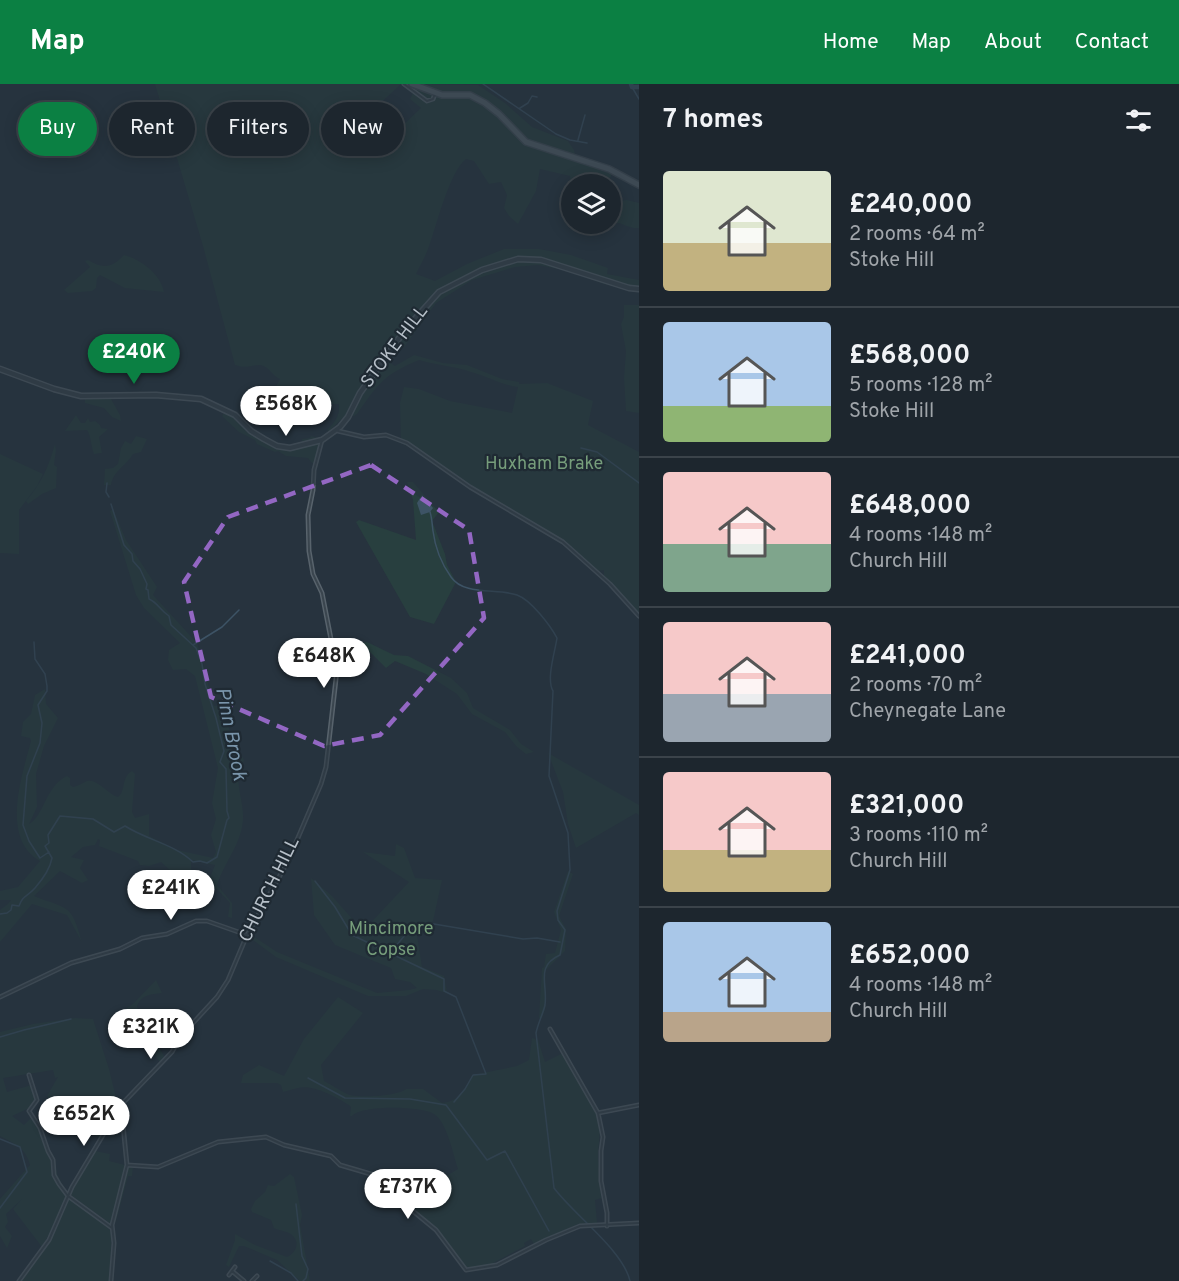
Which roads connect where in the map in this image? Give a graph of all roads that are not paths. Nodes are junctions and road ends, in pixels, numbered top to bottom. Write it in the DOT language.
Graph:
graph roads {
  1 [pos="404,84"];
  2 [pos="412,84"];
  3 [pos="435,94"];
  4 [pos="639,185"];
  5 [pos="639,289"];
  6 [pos="0,369"];
  7 [pos="340,429"];
  8 [pos="322,440"];
  9 [pos="639,616"];
  10 [pos="247,935"];
  11 [pos="0,997"];
  12 [pos="550,1029"];
  13 [pos="29,1075"];
  14 [pos="121,1105"];
  15 [pos="639,1105"];
  16 [pos="598,1113"];
  17 [pos="127,1165"];
  18 [pos="68,1196"];
  19 [pos="639,1222"];
  20 [pos="607,1226"];
  21 [pos="112,1228"];
  22 [pos="235,1267"];
  23 [pos="232,1271"];
  24 [pos="229,1275"];
  25 [pos="257,1276"];
  26 [pos="19,1281"];
  27 [pos="111,1281"];
  28 [pos="244,1281"];
  29 [pos="252,1281"];
  1 -- 3 [label="street"];
  2 -- 3 [label="main road"];
  3 -- 4 [label="main road"];
  5 -- 7 [label="street, STOKE HILL"];
  6 -- 8 [label="street, STOKE HILL"];
  7 -- 8 [label="street, STOKE HILL"];
  7 -- 9 [label="street"];
  8 -- 10 [label="street, CHURCH HILL"];
  10 -- 11 [label="street"];
  10 -- 14 [label="street, CHURCH HILL"];
  12 -- 16 [label="street"];
  13 -- 18 [label="street"];
  14 -- 17 [label="street"];
  14 -- 18 [label="street, CHURCH HILL"];
  15 -- 16 [label="street"];
  16 -- 20 [label="street"];
  17 -- 20 [label="street"];
  17 -- 21 [label="street"];
  18 -- 21 [label="street"];
  18 -- 26 [label="street, CHURCH HILL"];
  19 -- 20 [label="street"];
  21 -- 27 [label="street"];
  22 -- 23 [label="street"];
  23 -- 24 [label="street"];
  23 -- 28 [label="street"];
  25 -- 29 [label="street"];
}
